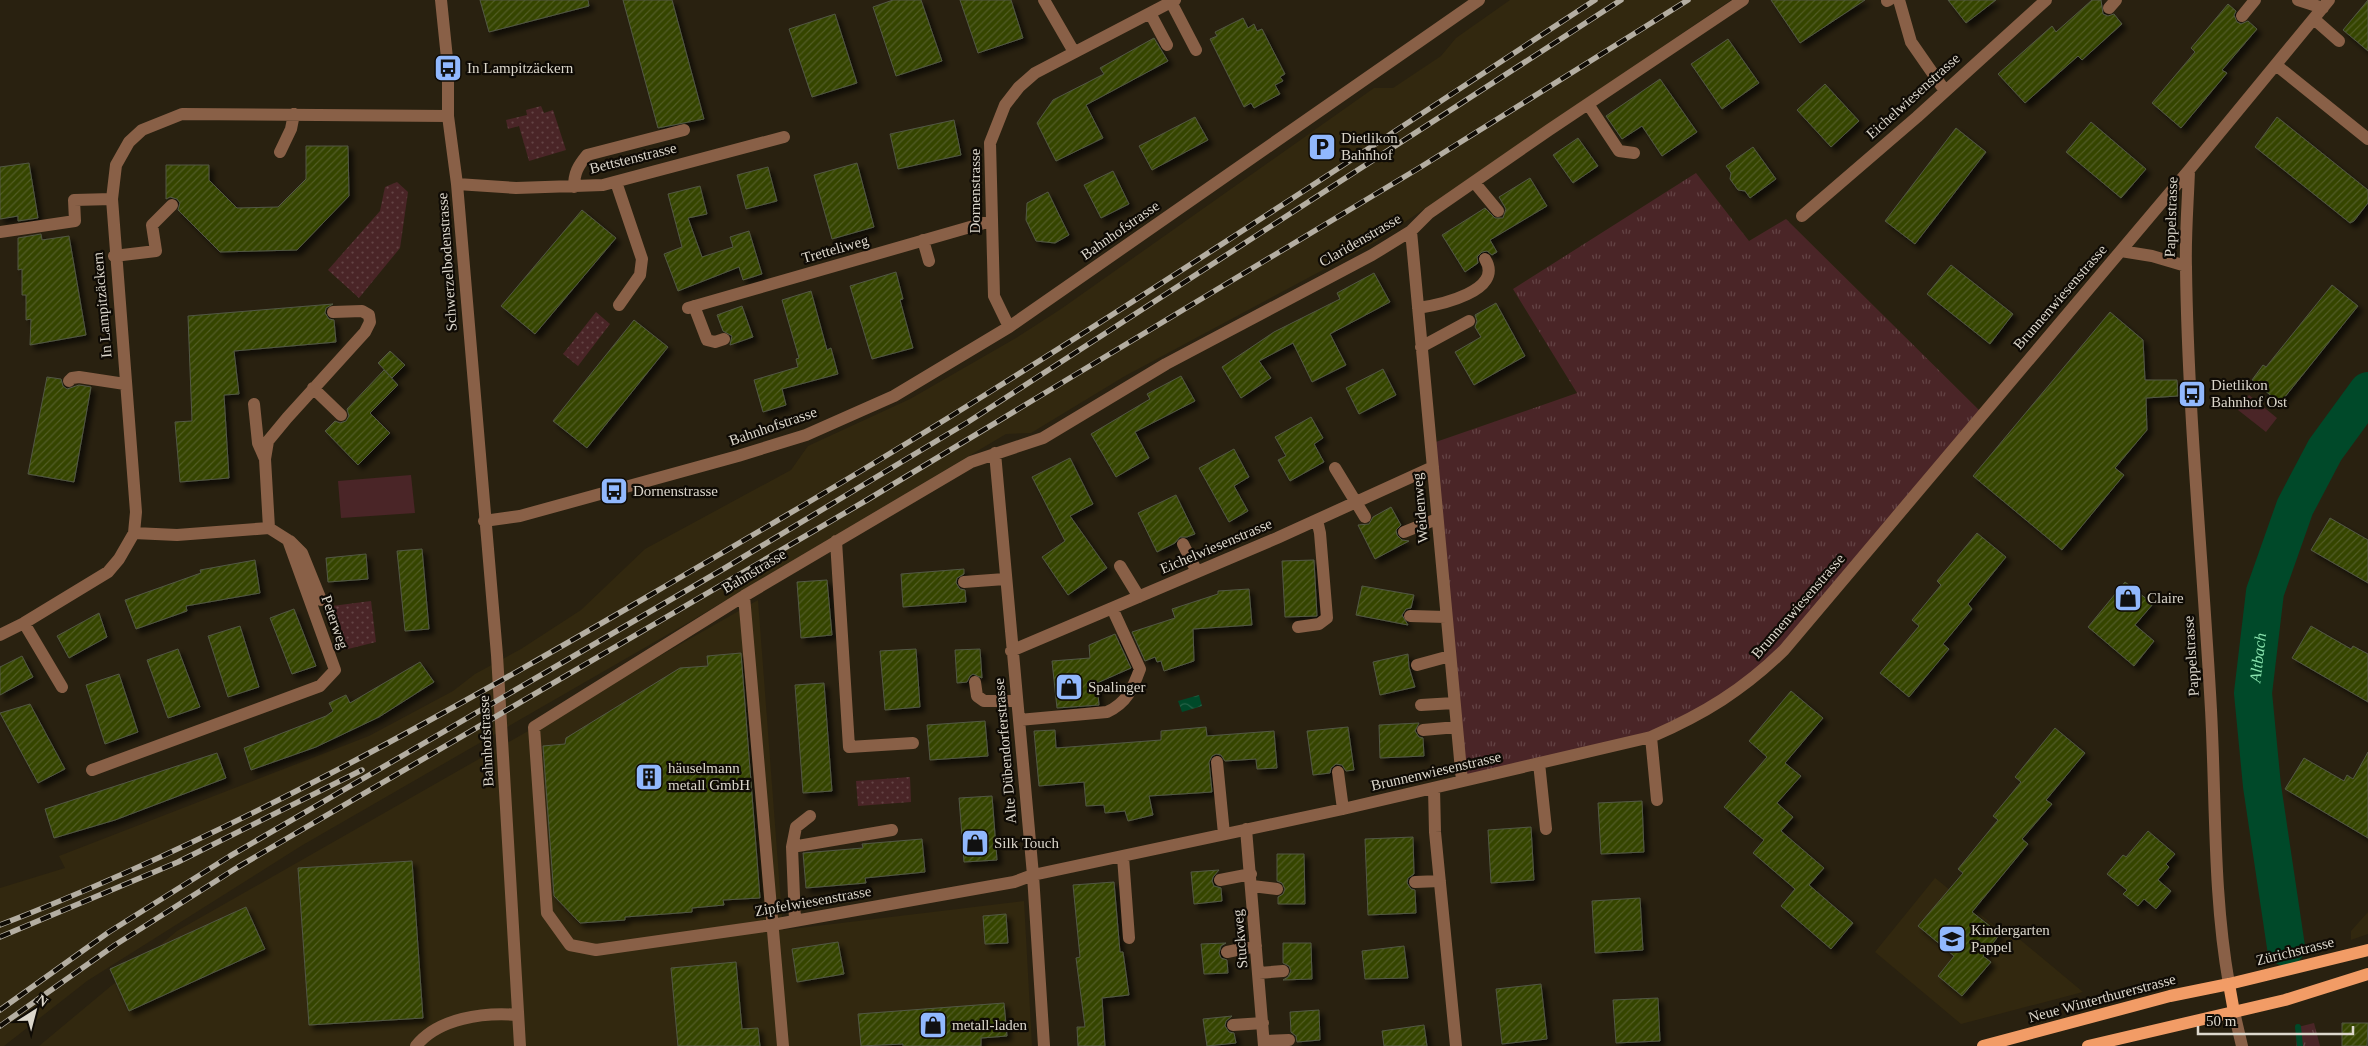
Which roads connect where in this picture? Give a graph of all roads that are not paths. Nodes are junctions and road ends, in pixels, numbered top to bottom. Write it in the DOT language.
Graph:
graph roads {
  1 [pos="441,0"];
  2 [pos="1044,0"];
  3 [pos="1479,0"];
  4 [pos="1743,0"];
  5 [pos="1892,0"];
  6 [pos="2046,0"];
  7 [pos="2254,0"];
  8 [pos="2298,0"];
  9 [pos="1173,1"];
  10 [pos="2326,4"];
  11 [pos="1150,13"];
  12 [pos="2242,16"];
  13 [pos="2314,19"];
  14 [pos="2339,41"];
  15 [pos="1167,46"];
  16 [pos="1196,50"];
  17 [pos="1074,52"];
  18 [pos="2276,65"];
  19 [pos="1945,91"];
  20 [pos="1588,104"];
  21 [pos="294,114"];
  22 [pos="448,116"];
  23 [pos="684,130"];
  24 [pos="784,137"];
  25 [pos="2368,139"];
  26 [pos="280,152"];
  27 [pos="1634,153"];
  28 [pos="2189,170"];
  29 [pos="616,182"];
  30 [pos="1474,182"];
  31 [pos="457,184"];
  32 [pos="574,187"];
  33 [pos="112,199"];
  34 [pos="172,205"];
  35 [pos="1498,211"];
  36 [pos="1802,216"];
  37 [pos="991,221"];
  38 [pos="1411,231"];
  39 [pos="0,232"];
  40 [pos="923,240"];
  41 [pos="2121,250"];
  42 [pos="114,256"];
  43 [pos="1485,259"];
  44 [pos="929,261"];
  45 [pos="2186,266"];
  46 [pos="619,305"];
  47 [pos="1418,308"];
  48 [pos="333,312"];
  49 [pos="1469,321"];
  50 [pos="1009,327"];
  51 [pos="724,339"];
  52 [pos="1421,347"];
  53 [pos="69,381"];
  54 [pos="125,384"];
  55 [pos="313,388"];
  56 [pos="254,404"];
  57 [pos="341,415"];
  58 [pos="995,453"];
  59 [pos="264,459"];
  60 [pos="1433,467"];
  61 [pos="1335,468"];
  62 [pos="1357,501"];
  63 [pos="1365,517"];
  64 [pos="1438,519"];
  65 [pos="1316,520"];
  66 [pos="484,521"];
  67 [pos="269,528"];
  68 [pos="1404,532"];
  69 [pos="134,533"];
  70 [pos="288,540"];
  71 [pos="836,541"];
  72 [pos="1183,544"];
  73 [pos="1120,566"];
  74 [pos="1197,572"];
  75 [pos="1005,580"];
  76 [pos="964,582"];
  77 [pos="744,596"];
  78 [pos="1139,597"];
  79 [pos="321,600"];
  80 [pos="1112,608"];
  81 [pos="1410,616"];
  82 [pos="1446,617"];
  83 [pos="24,623"];
  84 [pos="1298,628"];
  85 [pos="0,635"];
  86 [pos="1012,651"];
  87 [pos="1450,656"];
  88 [pos="1417,665"];
  89 [pos="975,682"];
  90 [pos="62,687"];
  91 [pos="1017,701"];
  92 [pos="1454,703"];
  93 [pos="1421,705"];
  94 [pos="1019,720"];
  95 [pos="534,727"];
  96 [pos="1456,727"];
  97 [pos="1423,730"];
  98 [pos="1651,737"];
  99 [pos="913,743"];
  100 [pos="1217,762"];
  101 [pos="1539,763"];
  102 [pos="92,770"];
  103 [pos="1338,772"];
  104 [pos="1462,781"];
  105 [pos="1434,788"];
  106 [pos="1657,800"];
  107 [pos="1343,809"];
  108 [pos="810,816"];
  109 [pos="1246,829"];
  110 [pos="1546,829"];
  111 [pos="892,830"];
  112 [pos="1224,834"];
  113 [pos="792,847"];
  114 [pos="1122,857"];
  115 [pos="1033,876"];
  116 [pos="1444,878"];
  117 [pos="1220,880"];
  118 [pos="1251,880"];
  119 [pos="1415,882"];
  120 [pos="1278,889"];
  121 [pos="795,921"];
  122 [pos="772,925"];
  123 [pos="1129,938"];
  124 [pos="1256,946"];
  125 [pos="2368,950"];
  126 [pos="1227,952"];
  127 [pos="1283,971"];
  128 [pos="1259,973"];
  129 [pos="2368,974"];
  130 [pos="2229,984"];
  131 [pos="2234,1012"];
  132 [pos="518,1015"];
  133 [pos="1263,1023"];
  134 [pos="1233,1025"];
  135 [pos="1289,1040"];
  136 [pos="1264,1044"];
  137 [pos="416,1046"];
  138 [pos="520,1046"];
  139 [pos="783,1046"];
  140 [pos="1044,1046"];
  141 [pos="1456,1046"];
  142 [pos="1984,1046"];
  143 [pos="2088,1046"];
  144 [pos="2242,1046"];
  1 -- 22 [label="street, Schwerzelbodenstrasse"];
  2 -- 17 [label="street"];
  3 -- 50 [label="street, Bahnhofstrasse"];
  4 -- 20 [label="street, Claridenstrasse"];
  5 -- 19 [label="street"];
  6 -- 19 [label="street, Eichelwiesenstrasse"];
  7 -- 12 [label="street"];
  8 -- 10 [label="street"];
  9 -- 11 [label="street, Dornenstrasse"];
  9 -- 16 [label="street"];
  10 -- 13 [label="street, Brunnenwiesenstrasse"];
  11 -- 15 [label="street"];
  11 -- 17 [label="street, Dornenstrasse"];
  13 -- 14 [label="street"];
  13 -- 18 [label="street, Brunnenwiesenstrasse"];
  17 -- 37 [label="street, Dornenstrasse"];
  18 -- 25 [label="street"];
  18 -- 28 [label="street, Brunnenwiesenstrasse"];
  19 -- 36 [label="street, Eichelwiesenstrasse"];
  20 -- 27 [label="street"];
  20 -- 30 [label="street, Claridenstrasse"];
  21 -- 22 [label="street, In Lampitzäckern"];
  21 -- 26 [label="street"];
  21 -- 33 [label="street, In Lampitzäckern"];
  22 -- 31 [label="street, Schwerzelbodenstrasse"];
  23 -- 32 [label="street"];
  24 -- 29 [label="street, Bettstenstrasse"];
  28 -- 41 [label="street, Brunnenwiesenstrasse"];
  28 -- 45 [label="street, Pappelstrasse"];
  29 -- 32 [label="street, Bettstenstrasse"];
  29 -- 46 [label="street"];
  30 -- 35 [label="street"];
  30 -- 38 [label="street, Claridenstrasse"];
  31 -- 32 [label="street, Bettstenstrasse"];
  31 -- 66 [label="street, Schwerzelbodenstrasse"];
  33 -- 39 [label="street"];
  33 -- 42 [label="street, In Lampitzäckern"];
  34 -- 42 [label="street"];
  37 -- 40 [label="street, Tretteliweg"];
  37 -- 50 [label="street, Dornenstrasse"];
  38 -- 47 [label="street, Weidenweg"];
  38 -- 58 [label="street, Claridenstrasse"];
  40 -- 44 [label="street"];
  40 -- 51 [label="street, Tretteliweg"];
  41 -- 45 [label="street, Pappelstrasse"];
  41 -- 98 [label="street, Brunnenwiesenstrasse"];
  42 -- 54 [label="street, In Lampitzäckern"];
  43 -- 47 [label="street"];
  45 -- 130 [label="street, Pappelstrasse"];
  47 -- 52 [label="street, Weidenweg"];
  48 -- 55 [label="street"];
  49 -- 52 [label="street"];
  50 -- 66 [label="street, Bahnhofstrasse"];
  52 -- 60 [label="street, Weidenweg"];
  53 -- 54 [label="street"];
  54 -- 69 [label="street, In Lampitzäckern"];
  55 -- 57 [label="street"];
  55 -- 59 [label="street"];
  56 -- 59 [label="street"];
  58 -- 71 [label="street, Bahnstrasse"];
  58 -- 75 [label="street, Alte Dübendorferstrasse"];
  59 -- 67 [label="street"];
  60 -- 62 [label="street, Eichelwiesenstrasse"];
  60 -- 64 [label="street, Weidenweg"];
  61 -- 62 [label="street"];
  62 -- 63 [label="street"];
  62 -- 65 [label="street, Eichelwiesenstrasse"];
  64 -- 68 [label="street"];
  64 -- 82 [label="street, Weidenweg"];
  65 -- 74 [label="street, Eichelwiesenstrasse"];
  65 -- 84 [label="street"];
  66 -- 132 [label="street, Bahnhofstrasse"];
  67 -- 69 [label="street"];
  67 -- 70 [label="street"];
  69 -- 83 [label="street, In Lampitzäckern"];
  70 -- 79 [label="street"];
  70 -- 102 [label="street, Peterweg"];
  71 -- 77 [label="street, Bahnstrasse"];
  71 -- 99 [label="street"];
  72 -- 74 [label="street"];
  73 -- 78 [label="street"];
  74 -- 78 [label="street, Eichelwiesenstrasse"];
  75 -- 76 [label="street"];
  75 -- 86 [label="street, Alte Dübendorferstrasse"];
  77 -- 95 [label="street, Bahnstrasse"];
  77 -- 122 [label="street"];
  78 -- 80 [label="street, Eichelwiesenstrasse"];
  80 -- 86 [label="street, Eichelwiesenstrasse"];
  80 -- 94 [label="street"];
  81 -- 82 [label="street"];
  82 -- 87 [label="street, Weidenweg"];
  83 -- 85 [label="street, In Lampitzäckern"];
  83 -- 90 [label="street"];
  86 -- 91 [label="street, Alte Dübendorferstrasse"];
  87 -- 88 [label="street"];
  87 -- 92 [label="street, Weidenweg"];
  89 -- 91 [label="street"];
  91 -- 94 [label="street, Alte Dübendorferstrasse"];
  92 -- 93 [label="street"];
  92 -- 96 [label="street, Weidenweg"];
  94 -- 115 [label="street, Alte Dübendorferstrasse"];
  95 -- 122 [label="street, Zipfelwiesenstrasse"];
  96 -- 97 [label="street"];
  96 -- 104 [label="street, Weidenweg"];
  98 -- 101 [label="street, Brunnenwiesenstrasse"];
  98 -- 106 [label="street"];
  100 -- 112 [label="street"];
  101 -- 104 [label="street, Brunnenwiesenstrasse"];
  101 -- 110 [label="street"];
  103 -- 107 [label="street"];
  104 -- 105 [label="street, Brunnenwiesenstrasse"];
  105 -- 107 [label="street, Brunnenwiesenstrasse"];
  105 -- 116 [label="street"];
  107 -- 109 [label="street, Brunnenwiesenstrasse"];
  108 -- 113 [label="street"];
  109 -- 112 [label="street, Brunnenwiesenstrasse"];
  109 -- 118 [label="street, Stuckweg"];
  111 -- 113 [label="street"];
  112 -- 114 [label="street, Brunnenwiesenstrasse"];
  113 -- 121 [label="street"];
  114 -- 115 [label="street, Brunnenwiesenstrasse"];
  114 -- 123 [label="street"];
  115 -- 121 [label="street, Zipfelwiesenstrasse"];
  115 -- 140 [label="street, Alte Dübendorferstrasse"];
  116 -- 119 [label="street"];
  116 -- 141 [label="street"];
  117 -- 118 [label="street"];
  118 -- 120 [label="street"];
  118 -- 124 [label="street, Stuckweg"];
  121 -- 122 [label="street, Zipfelwiesenstrasse"];
  122 -- 139 [label="street"];
  124 -- 126 [label="street"];
  124 -- 128 [label="street, Stuckweg"];
  125 -- 130 [label="main road, Zürichstrasse"];
  127 -- 128 [label="street"];
  128 -- 133 [label="street, Stuckweg"];
  129 -- 131 [label="main road"];
  130 -- 131 [label="main road"];
  130 -- 142 [label="main road, Neue Winterthurerstrasse"];
  131 -- 143 [label="main road"];
  131 -- 144 [label="street"];
  132 -- 137 [label="street"];
  132 -- 138 [label="street, Bahnhofstrasse"];
  133 -- 134 [label="street"];
  133 -- 136 [label="street, Stuckweg"];
  135 -- 136 [label="street"];
}
